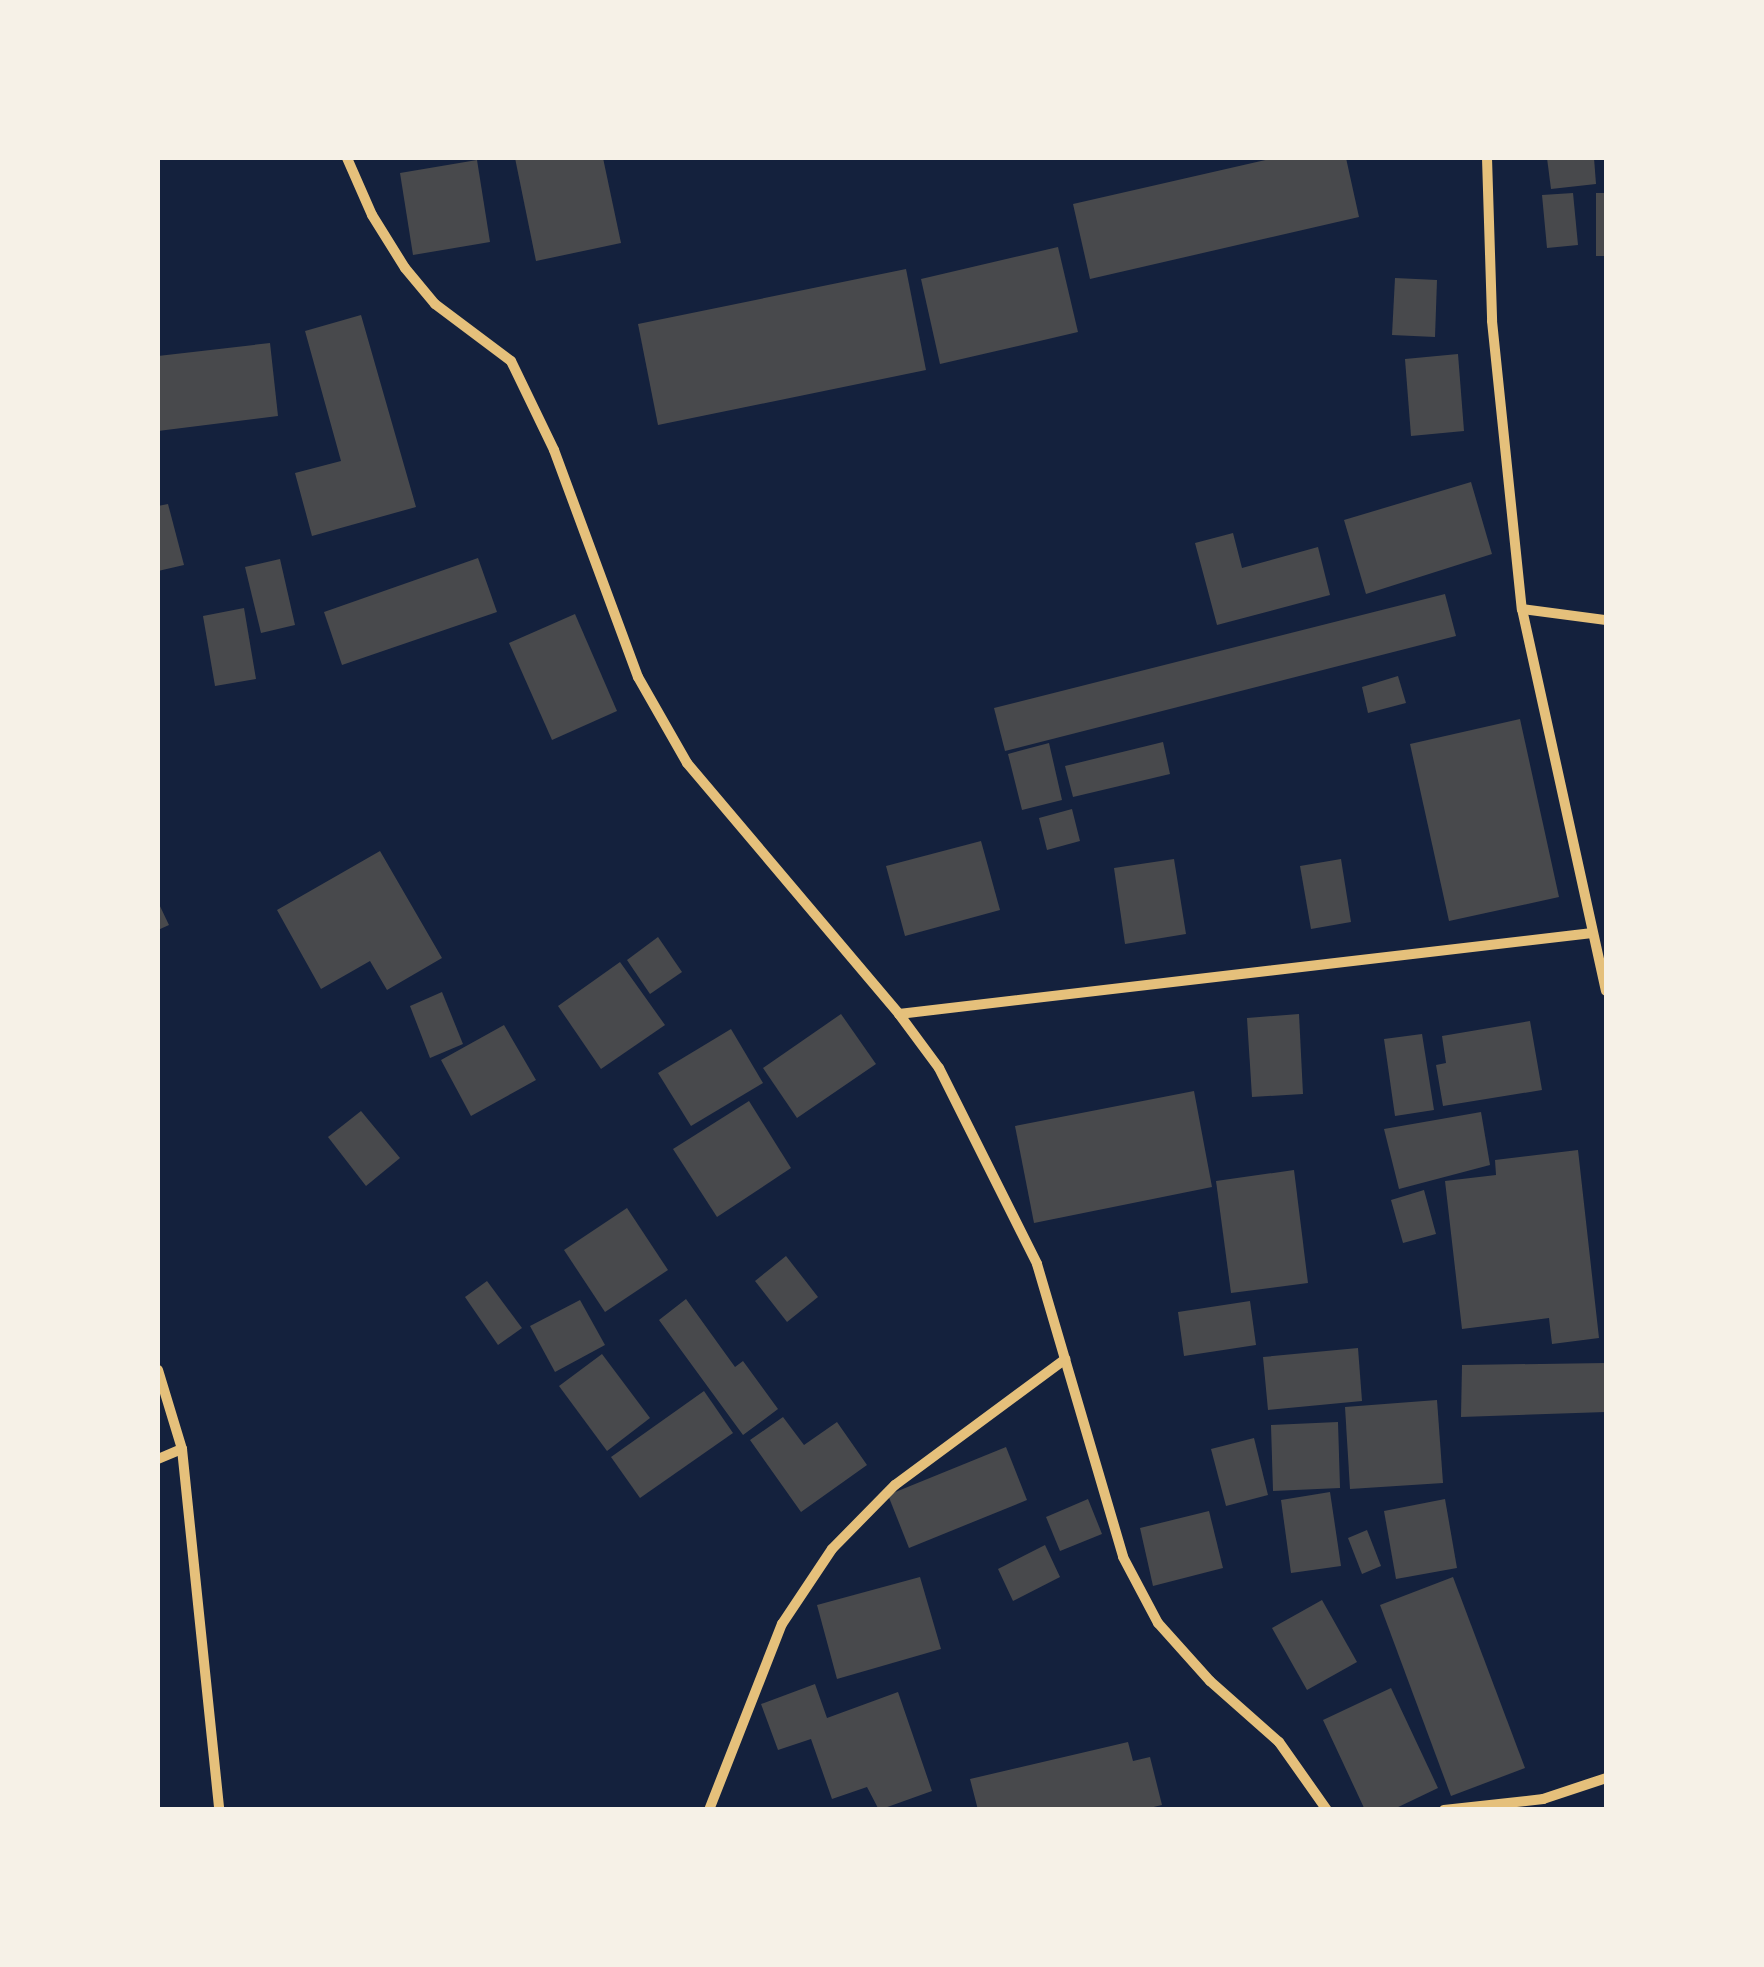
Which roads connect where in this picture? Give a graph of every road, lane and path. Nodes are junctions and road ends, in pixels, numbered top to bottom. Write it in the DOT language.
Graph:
graph roads {
  1 [pos="347,158"];
  2 [pos="1488,158"];
  3 [pos="1522,609"];
  4 [pos="1606,620"];
  5 [pos="1592,933"];
  6 [pos="1606,991"];
  7 [pos="899,1014"];
  8 [pos="1065,1359"];
  9 [pos="158,1370"];
  10 [pos="182,1448"];
  11 [pos="158,1459"];
  12 [pos="1606,1778"];
  13 [pos="219,1810"];
  14 [pos="709,1810"];
  15 [pos="1327,1810"];
  16 [pos="1444,1810"];
  1 -- 7 [label="street"];
  2 -- 3 [label="street"];
  3 -- 4 [label="street"];
  3 -- 5 [label="street"];
  5 -- 6 [label="street"];
  5 -- 7 [label="street"];
  7 -- 8 [label="street"];
  8 -- 14 [label="street"];
  8 -- 15 [label="street"];
  9 -- 10 [label="street"];
  10 -- 11 [label="street"];
  10 -- 13 [label="street"];
  12 -- 16 [label="street"];
}
